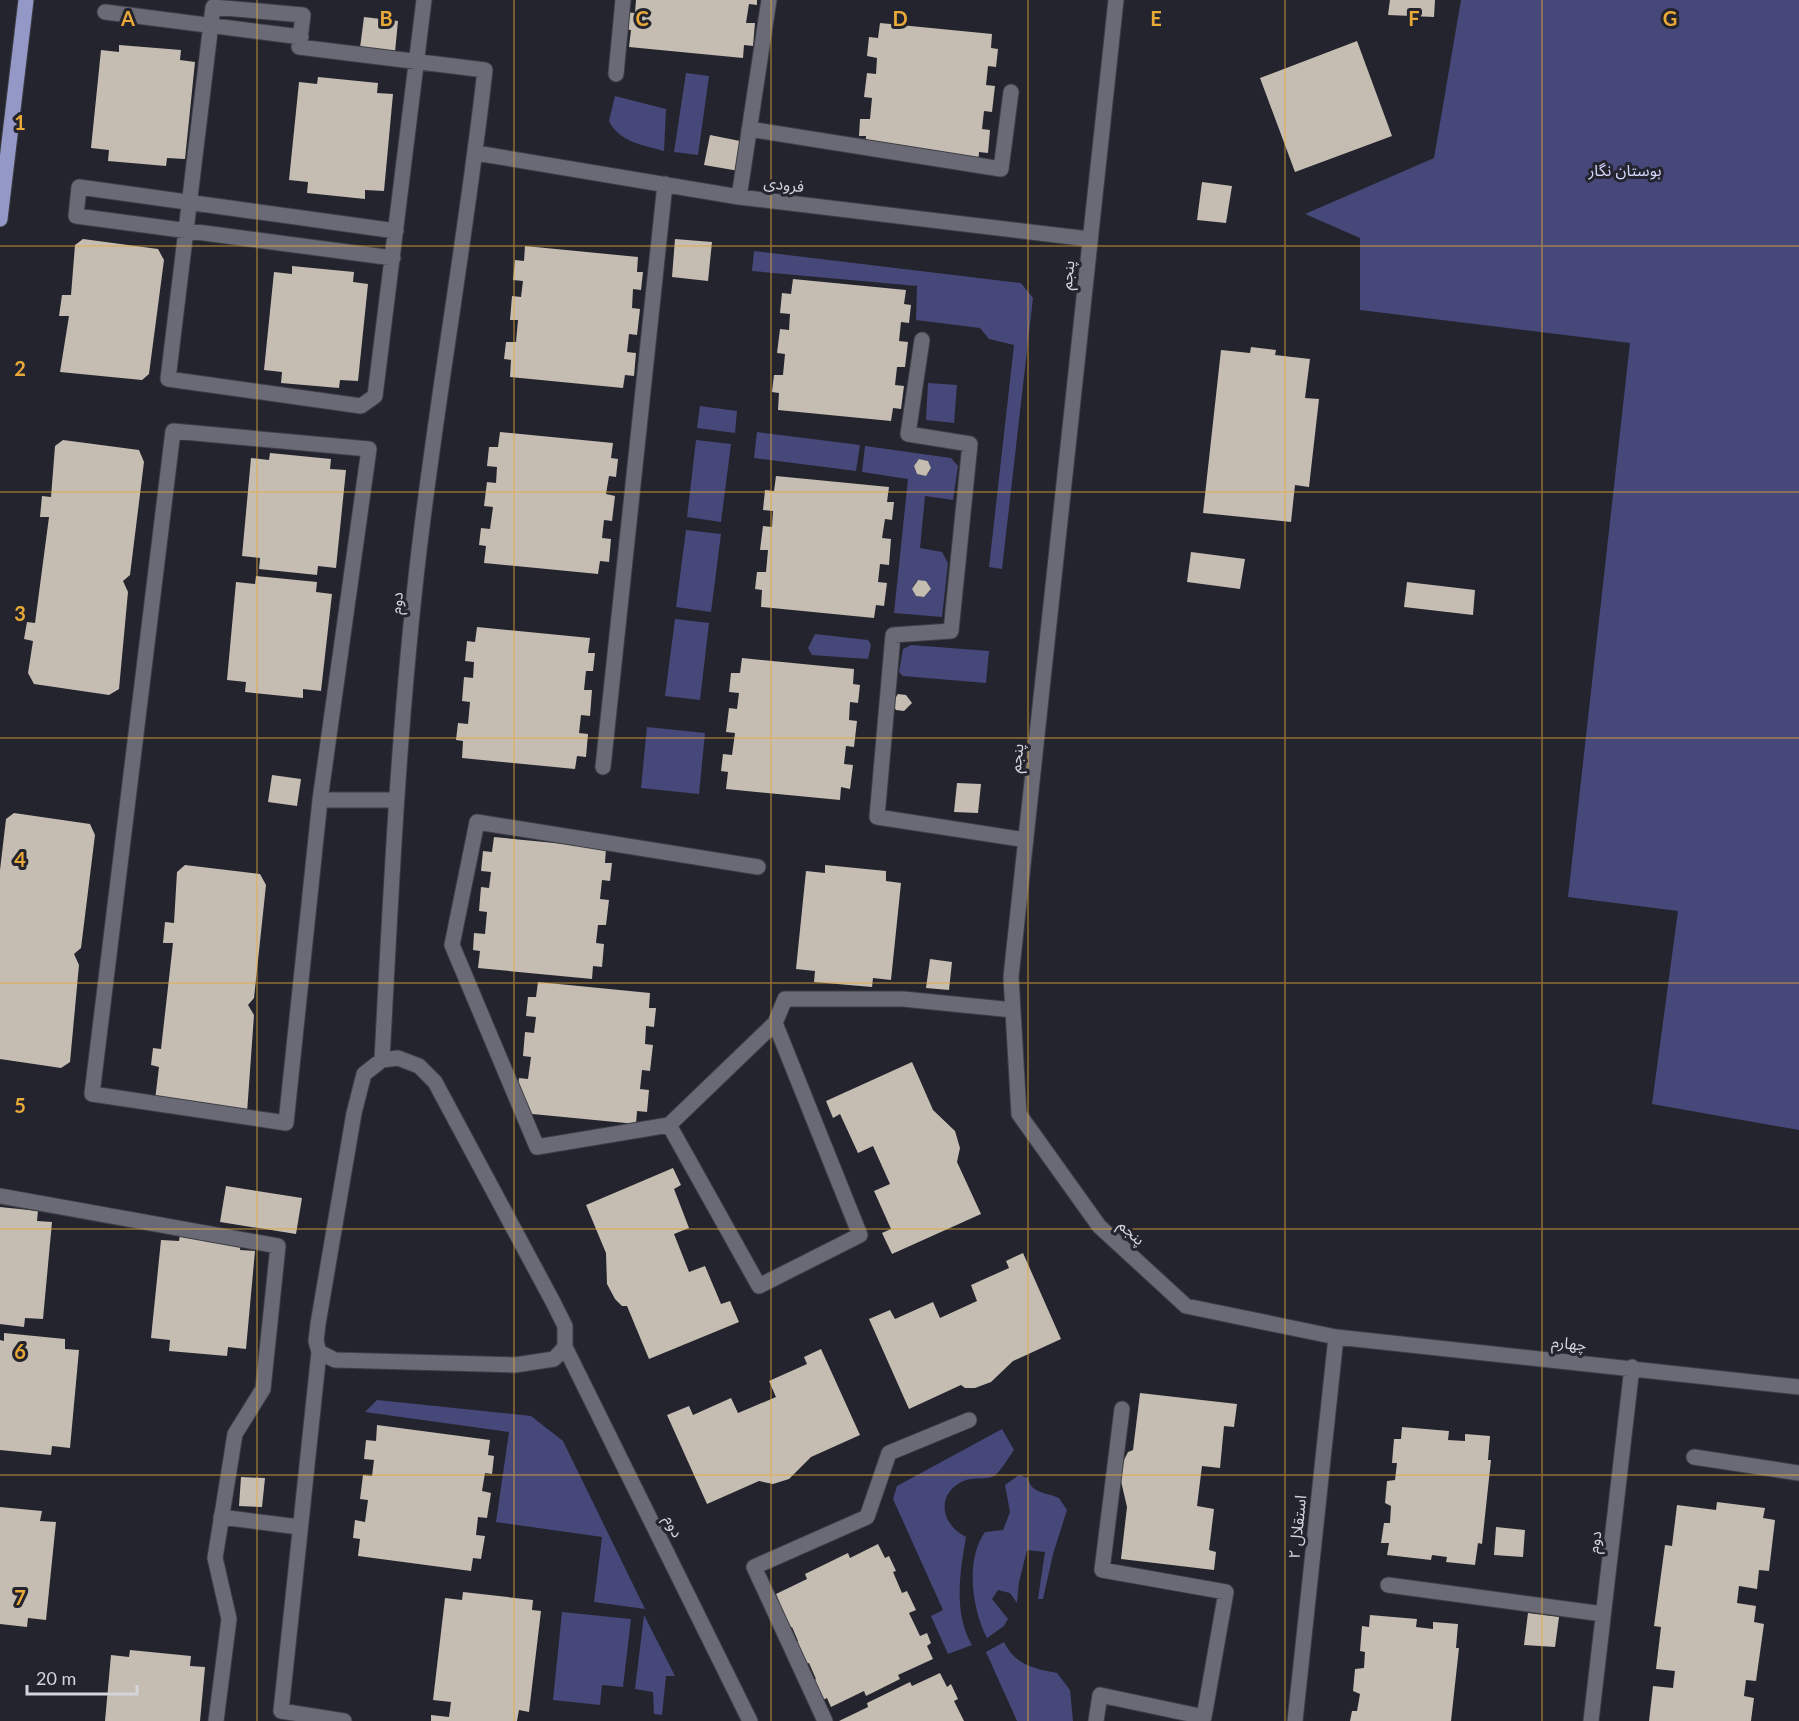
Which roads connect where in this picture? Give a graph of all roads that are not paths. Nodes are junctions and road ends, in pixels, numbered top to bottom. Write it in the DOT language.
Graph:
graph roads {
  1 [pos="26,0"];
  2 [pos="424,0"];
  3 [pos="623,0"];
  4 [pos="770,0"];
  5 [pos="1116,0"];
  6 [pos="232,5"];
  7 [pos="304,7"];
  8 [pos="105,12"];
  9 [pos="210,27"];
  10 [pos="301,37"];
  11 [pos="418,62"];
  12 [pos="616,74"];
  13 [pos="1011,92"];
  14 [pos="749,129"];
  15 [pos="476,153"];
  16 [pos="665,184"];
  17 [pos="739,197"];
  18 [pos="189,203"];
  19 [pos="0,219"];
  20 [pos="186,230"];
  21 [pos="396,231"];
  22 [pos="1089,239"];
  23 [pos="393,258"];
  24 [pos="922,340"];
  25 [pos="603,767"];
  26 [pos="320,800"];
  27 [pos="396,800"];
  28 [pos="1026,840"];
  29 [pos="758,867"];
  30 [pos="1013,1010"];
  31 [pos="775,1023"];
  32 [pos="382,1060"];
  33 [pos="669,1125"];
  34 [pos="0,1196"];
  35 [pos="1336,1337"];
  36 [pos="565,1347"];
  37 [pos="319,1353"];
  38 [pos="1632,1367"];
  39 [pos="1799,1387"];
  40 [pos="1122,1409"];
  41 [pos="969,1420"];
  42 [pos="1694,1457"];
  43 [pos="1799,1473"];
  44 [pos="221,1516"];
  45 [pos="299,1527"];
  46 [pos="1388,1585"];
  47 [pos="1603,1614"];
  48 [pos="216,1721"];
  49 [pos="344,1721"];
  50 [pos="750,1721"];
  51 [pos="825,1721"];
  52 [pos="1096,1721"];
  53 [pos="1295,1721"];
  54 [pos="1591,1721"];
  1 -- 19 [label="main road"];
  2 -- 11 [label="street"];
  3 -- 12 [label="street"];
  4 -- 14 [label="street"];
  5 -- 22 [label="street, پنجم"];
  6 -- 7 [label="street"];
  6 -- 9 [label="street"];
  7 -- 10 [label="street"];
  8 -- 9 [label="street"];
  9 -- 10 [label="street"];
  9 -- 18 [label="street"];
  10 -- 11 [label="street"];
  11 -- 15 [label="street, دوم"];
  11 -- 21 [label="street"];
  13 -- 14 [label="street"];
  14 -- 17 [label="street"];
  15 -- 16 [label="street, فرودی"];
  15 -- 27 [label="street, دوم"];
  16 -- 17 [label="street, فرودی"];
  16 -- 25 [label="street"];
  17 -- 22 [label="street, فرودی"];
  18 -- 20 [label="street"];
  18 -- 20 [label="street"];
  18 -- 21 [label="street"];
  20 -- 23 [label="street"];
  20 -- 23 [label="street"];
  21 -- 23 [label="street"];
  22 -- 28 [label="street, پنجم"];
  24 -- 28 [label="street"];
  26 -- 26 [label="street"];
  26 -- 27 [label="street"];
  27 -- 32 [label="street, دوم"];
  28 -- 30 [label="street, پنجم"];
  29 -- 33 [label="street"];
  30 -- 31 [label="street"];
  30 -- 35 [label="street, پنجم"];
  31 -- 33 [label="street"];
  31 -- 33 [label="street"];
  32 -- 36 [label="street, دوم"];
  32 -- 37 [label="street"];
  34 -- 44 [label="street"];
  35 -- 38 [label="street, چهارم"];
  35 -- 53 [label="street, استقلال ۲"];
  36 -- 37 [label="street"];
  36 -- 50 [label="street, دوم"];
  37 -- 45 [label="street"];
  38 -- 39 [label="street, چهارم"];
  38 -- 47 [label="street, دوم"];
  40 -- 52 [label="street"];
  41 -- 51 [label="street"];
  42 -- 43 [label="street"];
  44 -- 45 [label="street"];
  44 -- 48 [label="street"];
  45 -- 49 [label="street"];
  46 -- 47 [label="street"];
  47 -- 54 [label="street, دوم"];
}
